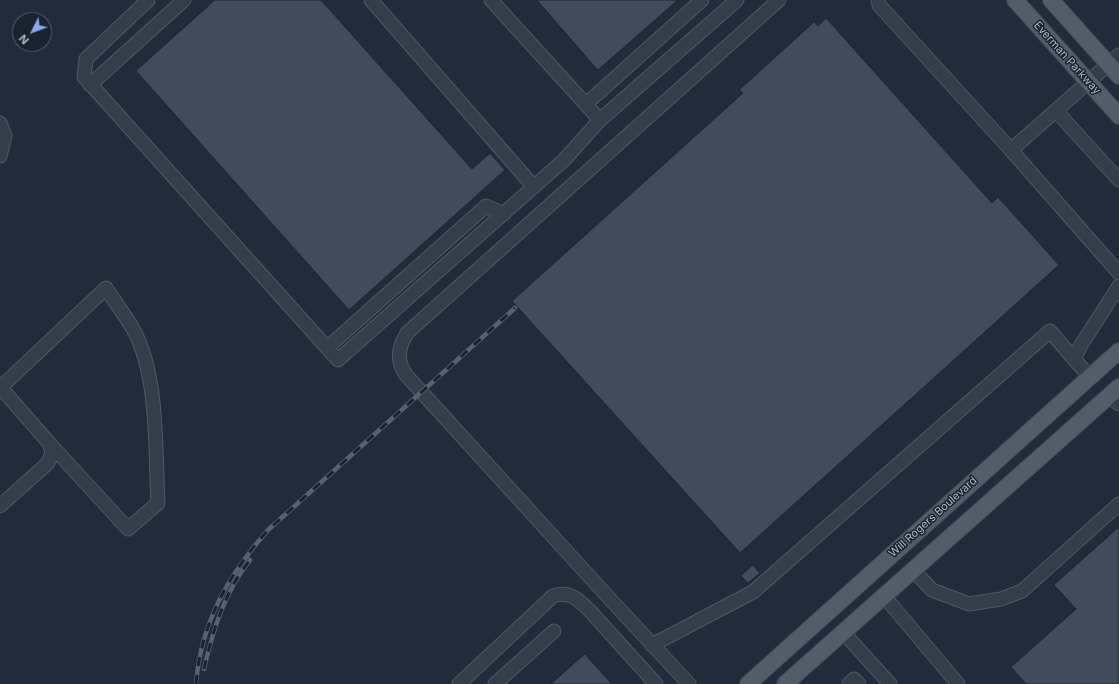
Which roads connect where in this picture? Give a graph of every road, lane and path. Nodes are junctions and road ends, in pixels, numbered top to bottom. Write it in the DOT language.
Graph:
graph roads {
  1 [pos="148,0"];
  2 [pos="184,0"];
  3 [pos="371,0"];
  4 [pos="491,0"];
  5 [pos="702,0"];
  6 [pos="737,0"];
  7 [pos="779,0"];
  8 [pos="878,0"];
  9 [pos="1015,0"];
  10 [pos="1051,0"];
  11 [pos="1116,65"];
  12 [pos="1089,82"];
  13 [pos="90,85"];
  14 [pos="586,104"];
  15 [pos="1056,111"];
  16 [pos="1119,116"];
  17 [pos="600,120"];
  18 [pos="0,123"];
  19 [pos="1011,150"];
  20 [pos="0,156"];
  21 [pos="1119,180"];
  22 [pos="534,187"];
  23 [pos="1119,273"];
  24 [pos="1119,286"];
  25 [pos="1119,351"];
  26 [pos="1074,359"];
  27 [pos="1090,377"];
  28 [pos="0,387"];
  29 [pos="1116,396"];
  30 [pos="50,444"];
  31 [pos="1119,504"];
  32 [pos="0,506"];
  33 [pos="913,570"];
  34 [pos="884,596"];
  35 [pos="554,631"];
  36 [pos="843,632"];
  37 [pos="652,645"];
  38 [pos="459,684"];
  39 [pos="495,684"];
  40 [pos="656,684"];
  41 [pos="689,684"];
  42 [pos="748,684"];
  43 [pos="785,684"];
  44 [pos="849,684"];
  45 [pos="859,684"];
  46 [pos="890,684"];
  47 [pos="958,684"];
  1 -- 13 [label="street"];
  2 -- 13 [label="street"];
  3 -- 22 [label="street"];
  4 -- 14 [label="street"];
  5 -- 14 [label="street"];
  6 -- 17 [label="street"];
  7 -- 37 [label="street"];
  8 -- 19 [label="street"];
  9 -- 12 [label="main road, Everman Parkway"];
  10 -- 11 [label="main road"];
  11 -- 12 [label="street"];
  12 -- 15 [label="street"];
  12 -- 16 [label="main road, Everman Parkway"];
  13 -- 22 [label="street"];
  14 -- 17 [label="street"];
  15 -- 19 [label="street"];
  15 -- 21 [label="street"];
  17 -- 22 [label="street"];
  18 -- 20 [label="street"];
  19 -- 23 [label="street"];
  24 -- 26 [label="street"];
  25 -- 27 [label="main road, Will Rogers Boulevard"];
  26 -- 27 [label="street"];
  26 -- 37 [label="street"];
  27 -- 29 [label="main road"];
  27 -- 42 [label="main road, Will Rogers Boulevard"];
  28 -- 30 [label="street"];
  28 -- 30 [label="street"];
  29 -- 33 [label="main road"];
  30 -- 32 [label="street"];
  31 -- 33 [label="street"];
  33 -- 34 [label="main road"];
  34 -- 36 [label="main road"];
  34 -- 47 [label="street"];
  35 -- 39 [label="street"];
  36 -- 43 [label="main road"];
  36 -- 46 [label="street"];
  37 -- 41 [label="street"];
  38 -- 40 [label="street"];
  44 -- 45 [label="street"];
}
